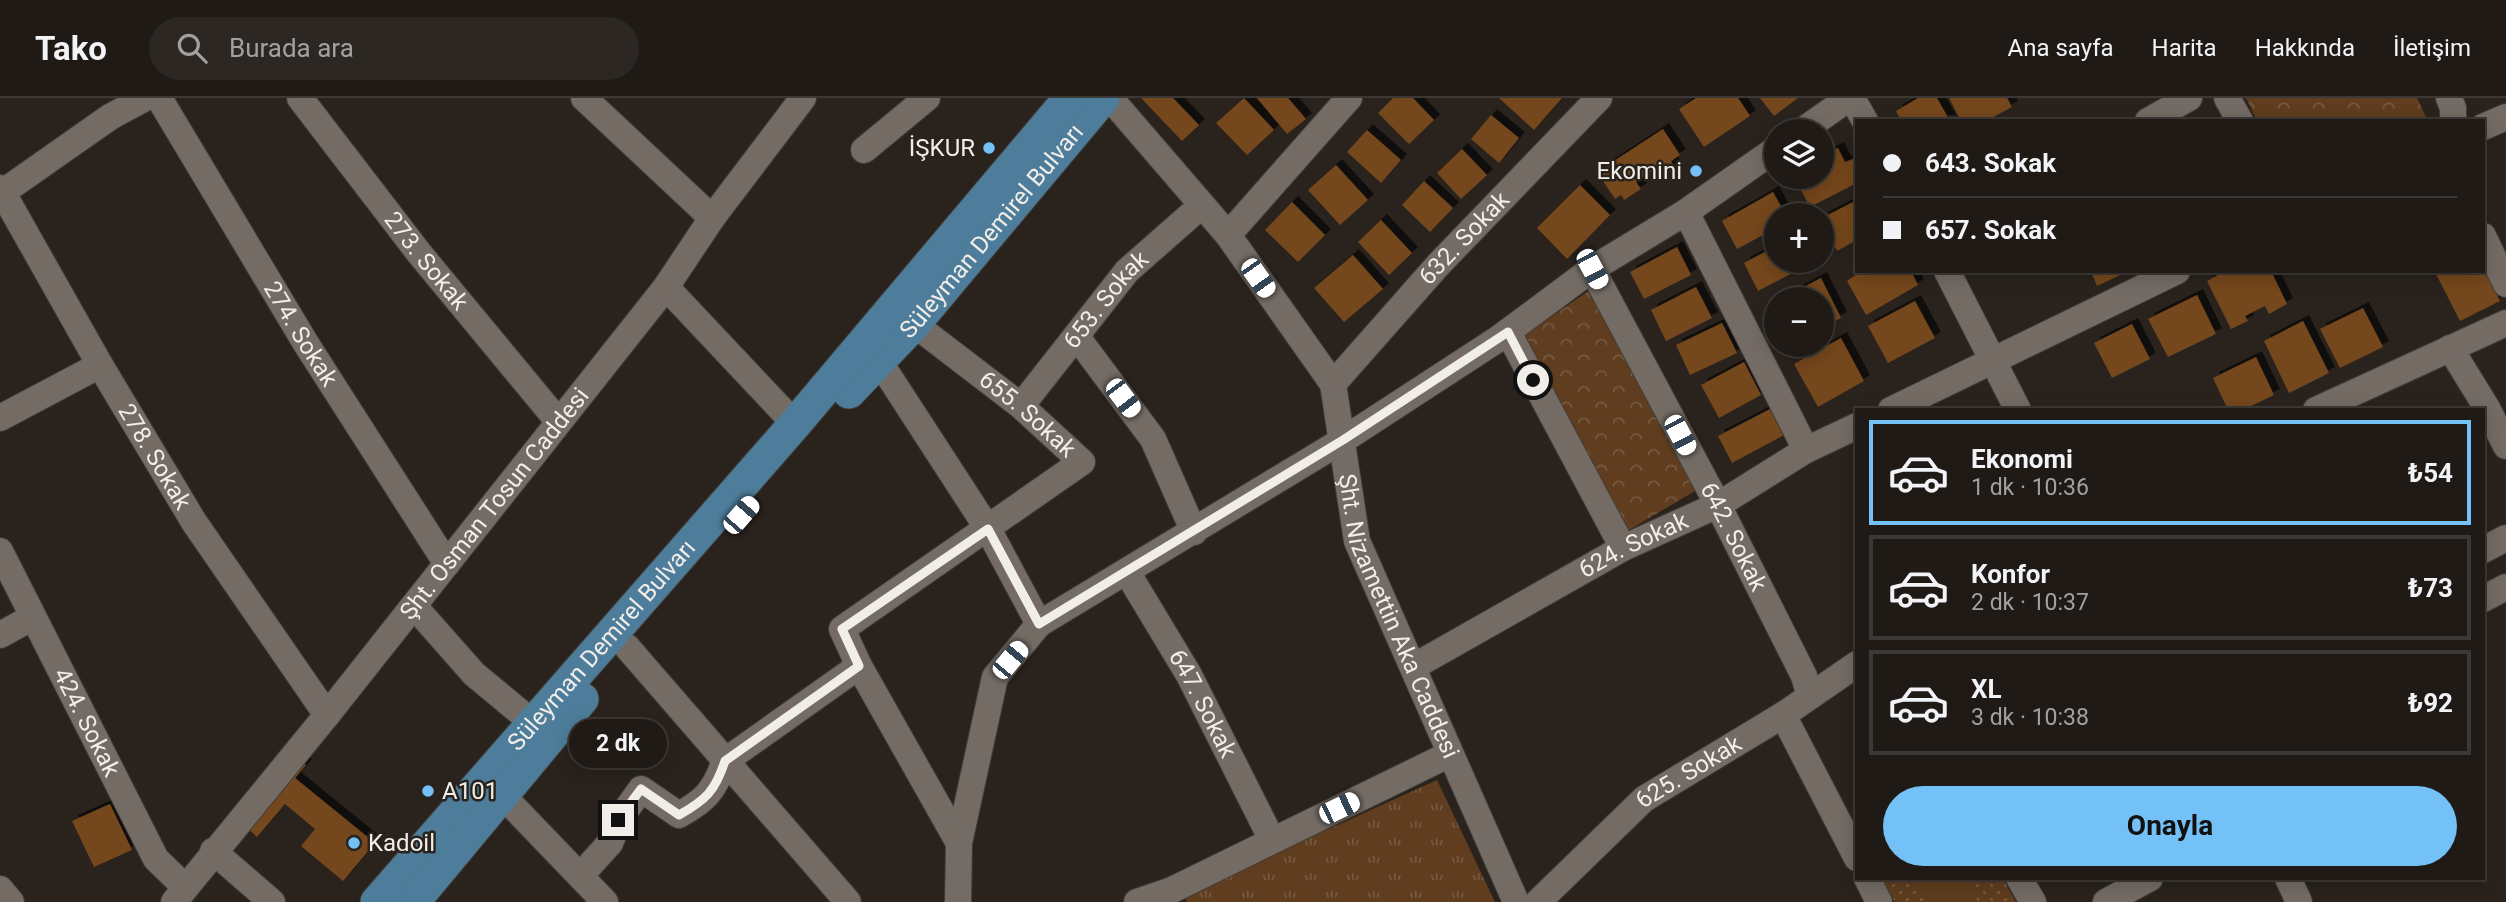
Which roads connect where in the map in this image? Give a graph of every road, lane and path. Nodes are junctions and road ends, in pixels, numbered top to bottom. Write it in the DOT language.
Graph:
graph roads {
  1 [pos="145,98"];
  2 [pos="159,98"];
  3 [pos="300,98"];
  4 [pos="584,98"];
  5 [pos="803,98"];
  6 [pos="927,98"];
  7 [pos="1070,98"];
  8 [pos="1103,98"];
  9 [pos="1110,98"];
  10 [pos="1349,98"];
  11 [pos="1599,98"];
  12 [pos="1851,98"];
  13 [pos="2189,98"];
  14 [pos="2227,98"];
  15 [pos="2449,98"];
  16 [pos="105,107"];
  17 [pos="2506,117"];
  18 [pos="1820,119"];
  19 [pos="1864,119"];
  20 [pos="2152,119"];
  21 [pos="2239,119"];
  22 [pos="2453,119"];
  23 [pos="2485,126"];
  24 [pos="864,150"];
  25 [pos="1764,157"];
  26 [pos="1,191"];
  27 [pos="1202,205"];
  28 [pos="1686,212"];
  29 [pos="712,218"];
  30 [pos="1228,235"];
  31 [pos="2485,240"];
  32 [pos="1592,269"];
  33 [pos="1948,273"];
  34 [pos="2173,273"];
  35 [pos="2506,284"];
  36 [pos="666,288"];
  37 [pos="2506,323"];
  38 [pos="914,324"];
  39 [pos="1508,332"];
  40 [pos="1077,337"];
  41 [pos="2450,348"];
  42 [pos="879,361"];
  43 [pos="1991,362"];
  44 [pos="100,365"];
  45 [pos="1333,384"];
  46 [pos="1021,406"];
  47 [pos="1895,408"];
  48 [pos="2017,408"];
  49 [pos="2320,408"];
  50 [pos="0,418"];
  51 [pos="558,421"];
  52 [pos="795,424"];
  53 [pos="1855,427"];
  54 [pos="1343,440"];
  55 [pos="2506,446"];
  56 [pos="1806,450"];
  57 [pos="1718,505"];
  58 [pos="988,529"];
  59 [pos="1194,532"];
  60 [pos="2506,538"];
  61 [pos="1623,548"];
  62 [pos="2485,549"];
  63 [pos="0,551"];
  64 [pos="447,564"];
  65 [pos="1127,572"];
  66 [pos="2506,587"];
  67 [pos="2485,598"];
  68 [pos="414,606"];
  69 [pos="33,617"];
  70 [pos="1039,624"];
  71 [pos="0,635"];
  72 [pos="626,647"];
  73 [pos="1855,665"];
  74 [pos="859,666"];
  75 [pos="1413,667"];
  76 [pos="1810,696"];
  77 [pos="327,715"];
  78 [pos="1783,715"];
  79 [pos="532,722"];
  80 [pos="1450,754"];
  81 [pos="725,761"];
  82 [pos="503,796"];
  83 [pos="1272,841"];
  84 [pos="959,843"];
  85 [pos="213,851"];
  86 [pos="1855,854"];
  87 [pos="580,876"];
  88 [pos="1868,880"];
  89 [pos="2020,880"];
  90 [pos="2146,880"];
  91 [pos="2289,880"];
  92 [pos="0,889"];
  93 [pos="180,894"];
  94 [pos="1174,896"];
  95 [pos="416,901"];
  96 [pos="11,902"];
  97 [pos="272,902"];
  98 [pos="377,902"];
  99 [pos="605,902"];
  100 [pos="848,902"];
  101 [pos="958,902"];
  102 [pos="1137,902"];
  103 [pos="1516,902"];
  104 [pos="1538,902"];
  105 [pos="1879,902"];
  106 [pos="2033,902"];
  107 [pos="2106,902"];
  108 [pos="2299,902"];
  1 -- 16 [label="street"];
  2 -- 64 [label="street, 274. Sokak"];
  3 -- 51 [label="street, 273. Sokak"];
  4 -- 29 [label="street"];
  5 -- 29 [label="street, Şht. Osman Tosun Caddesi"];
  6 -- 24 [label="street"];
  7 -- 52 [label="main road, Süleyman Demirel Bulvarı"];
  8 -- 38 [label="main road, Süleyman Demirel Bulvarı"];
  9 -- 27 [label="street, Şht. Nizamettin Aka Caddesi"];
  10 -- 30 [label="street"];
  11 -- 45 [label="street, 632. Sokak"];
  12 -- 18 [label="street"];
  12 -- 19 [label="street"];
  13 -- 20 [label="street"];
  14 -- 21 [label="street"];
  15 -- 22 [label="street"];
  16 -- 26 [label="street"];
  17 -- 23 [label="street"];
  25 -- 28 [label="street"];
  26 -- 44 [label="street, 278. Sokak"];
  27 -- 30 [label="street, Şht. Nizamettin Aka Caddesi"];
  27 -- 40 [label="street, 653. Sokak"];
  28 -- 32 [label="street"];
  28 -- 56 [label="street"];
  29 -- 36 [label="street, Şht. Osman Tosun Caddesi"];
  30 -- 45 [label="street, Şht. Nizamettin Aka Caddesi"];
  31 -- 35 [label="street"];
  32 -- 39 [label="street"];
  32 -- 57 [label="street, 642. Sokak"];
  33 -- 43 [label="street"];
  34 -- 43 [label="street"];
  36 -- 51 [label="street, Şht. Osman Tosun Caddesi"];
  36 -- 52 [label="street"];
  37 -- 41 [label="street"];
  38 -- 42 [label="main road, Süleyman Demirel Bulvarı"];
  38 -- 46 [label="street, 655. Sokak"];
  39 -- 54 [label="street"];
  39 -- 61 [label="street"];
  40 -- 46 [label="street, 653. Sokak"];
  40 -- 59 [label="street"];
  41 -- 49 [label="street"];
  41 -- 55 [label="street"];
  42 -- 58 [label="street"];
  42 -- 72 [label="main road, Süleyman Demirel Bulvarı"];
  43 -- 47 [label="street"];
  43 -- 48 [label="street"];
  44 -- 50 [label="street"];
  44 -- 77 [label="street, 278. Sokak"];
  45 -- 54 [label="street, Şht. Nizamettin Aka Caddesi"];
  46 -- 58 [label="street, 655. Sokak"];
  51 -- 64 [label="street, Şht. Osman Tosun Caddesi"];
  52 -- 79 [label="main road, Süleyman Demirel Bulvarı"];
  53 -- 56 [label="street, 624. Sokak"];
  54 -- 59 [label="street"];
  54 -- 75 [label="street, Şht. Nizamettin Aka Caddesi"];
  56 -- 57 [label="street, 624. Sokak"];
  57 -- 61 [label="street, 624. Sokak"];
  57 -- 76 [label="street, 642. Sokak"];
  58 -- 70 [label="street"];
  58 -- 74 [label="street, 655. Sokak"];
  59 -- 65 [label="street"];
  60 -- 62 [label="street"];
  61 -- 75 [label="street, 624. Sokak"];
  63 -- 69 [label="street, 424. Sokak"];
  64 -- 68 [label="street, Şht. Osman Tosun Caddesi"];
  65 -- 70 [label="street"];
  65 -- 83 [label="street, 647. Sokak"];
  66 -- 67 [label="street"];
  68 -- 77 [label="street, Şht. Osman Tosun Caddesi"];
  68 -- 79 [label="street"];
  69 -- 71 [label="street"];
  69 -- 93 [label="street, 424. Sokak"];
  70 -- 84 [label="street"];
  72 -- 81 [label="street"];
  72 -- 82 [label="main road, Süleyman Demirel Bulvarı"];
  73 -- 76 [label="street, 625. Sokak"];
  74 -- 81 [label="street"];
  74 -- 84 [label="street, 655. Sokak"];
  75 -- 80 [label="street, Şht. Nizamettin Aka Caddesi"];
  76 -- 78 [label="street, 625. Sokak"];
  77 -- 85 [label="street, Şht. Osman Tosun Caddesi"];
  78 -- 86 [label="street"];
  78 -- 104 [label="street, 625. Sokak"];
  79 -- 98 [label="main road, Süleyman Demirel Bulvarı"];
  80 -- 83 [label="street"];
  80 -- 103 [label="street, Şht. Nizamettin Aka Caddesi"];
  81 -- 87 [label="street"];
  81 -- 100 [label="street"];
  82 -- 87 [label="street"];
  82 -- 95 [label="main road, Süleyman Demirel Bulvarı"];
  83 -- 94 [label="street"];
  84 -- 101 [label="street"];
  85 -- 93 [label="street, Şht. Osman Tosun Caddesi"];
  85 -- 97 [label="street"];
  87 -- 99 [label="street"];
  88 -- 105 [label="street"];
  89 -- 106 [label="street"];
  90 -- 107 [label="street"];
  91 -- 108 [label="street"];
  92 -- 96 [label="street"];
  94 -- 102 [label="street"];
}
